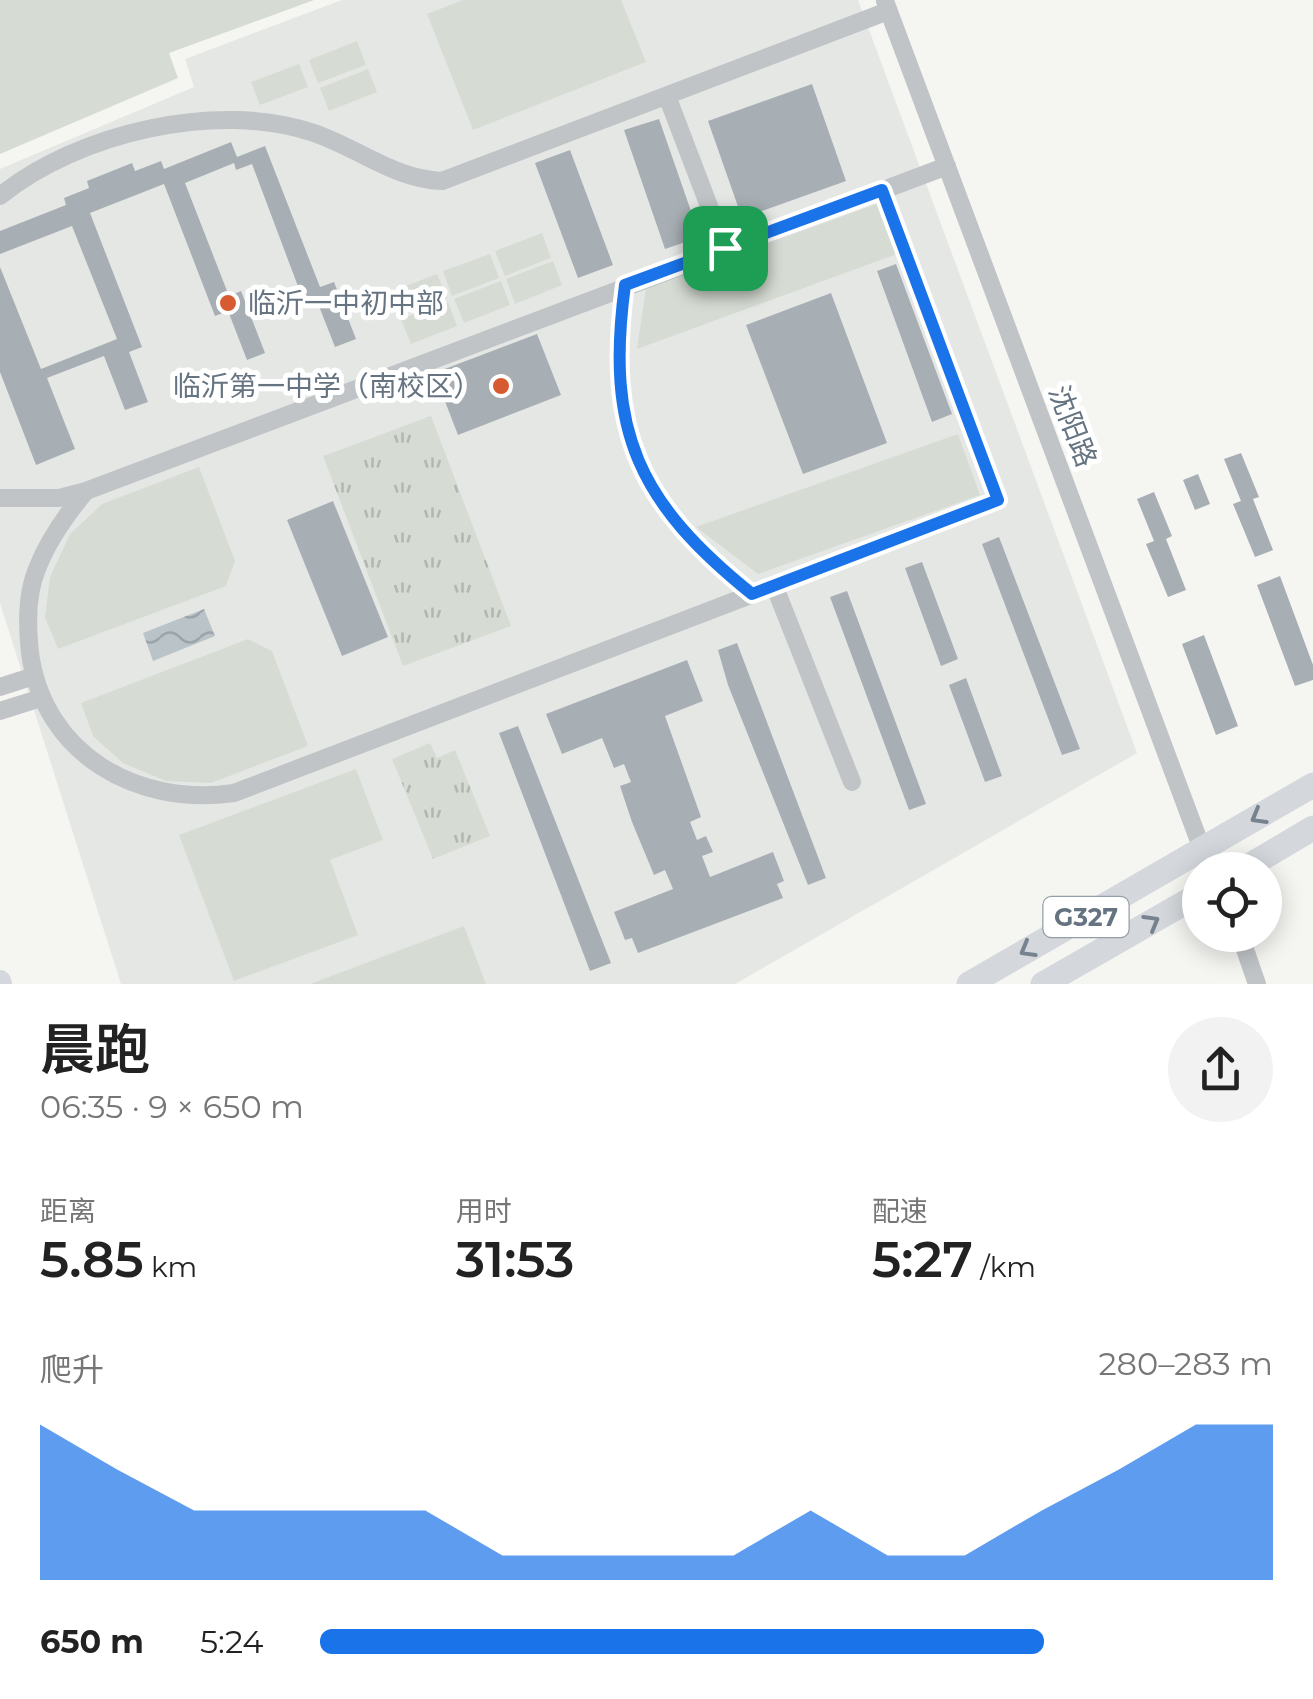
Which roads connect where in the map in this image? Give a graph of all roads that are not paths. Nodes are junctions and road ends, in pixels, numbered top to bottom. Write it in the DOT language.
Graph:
graph roads {
  1 [pos="886,6"];
  2 [pos="666,96"];
  3 [pos="947,166"];
  4 [pos="882,190"];
  5 [pos="0,196"];
  6 [pos="725,248"];
  7 [pos="625,285"];
  8 [pos="86,491"];
  9 [pos="0,498"];
  10 [pos="774,585"];
  11 [pos="752,594"];
  12 [pos="34,676"];
  13 [pos="0,687"];
  14 [pos="41,698"];
  15 [pos="0,711"];
  16 [pos="852,782"];
  17 [pos="1313,785"];
  18 [pos="1313,828"];
  19 [pos="1205,852"];
  20 [pos="1219,852"];
  21 [pos="1272,852"];
  22 [pos="1182,873"];
  23 [pos="1182,904"];
  24 [pos="1246,952"];
  25 [pos="969,984"];
  26 [pos="1043,984"];
  27 [pos="1257,984"];
  1 -- 2 [label="street"];
  1 -- 3 [label="street, 沈阳路"];
  2 -- 5 [label="street"];
  2 -- 6 [label="street"];
  3 -- 4 [label="street"];
  3 -- 19 [label="street, 沈阳路"];
  4 -- 6 [label="street"];
  4 -- 10 [label="street"];
  6 -- 7 [label="street"];
  7 -- 8 [label="street"];
  7 -- 11 [label="street"];
  8 -- 9 [label="street"];
  8 -- 12 [label="street"];
  10 -- 11 [label="street"];
  10 -- 16 [label="street"];
  11 -- 14 [label="street"];
  12 -- 13 [label="street"];
  12 -- 14 [label="street"];
  14 -- 15 [label="street"];
  17 -- 20 [label="highway, G327, one-way"];
  18 -- 21 [label="highway"];
  22 -- 25 [label="highway, G327, one-way"];
  26 -- 23 [label="highway, G327, one-way"];
  24 -- 27 [label="street"];
}
